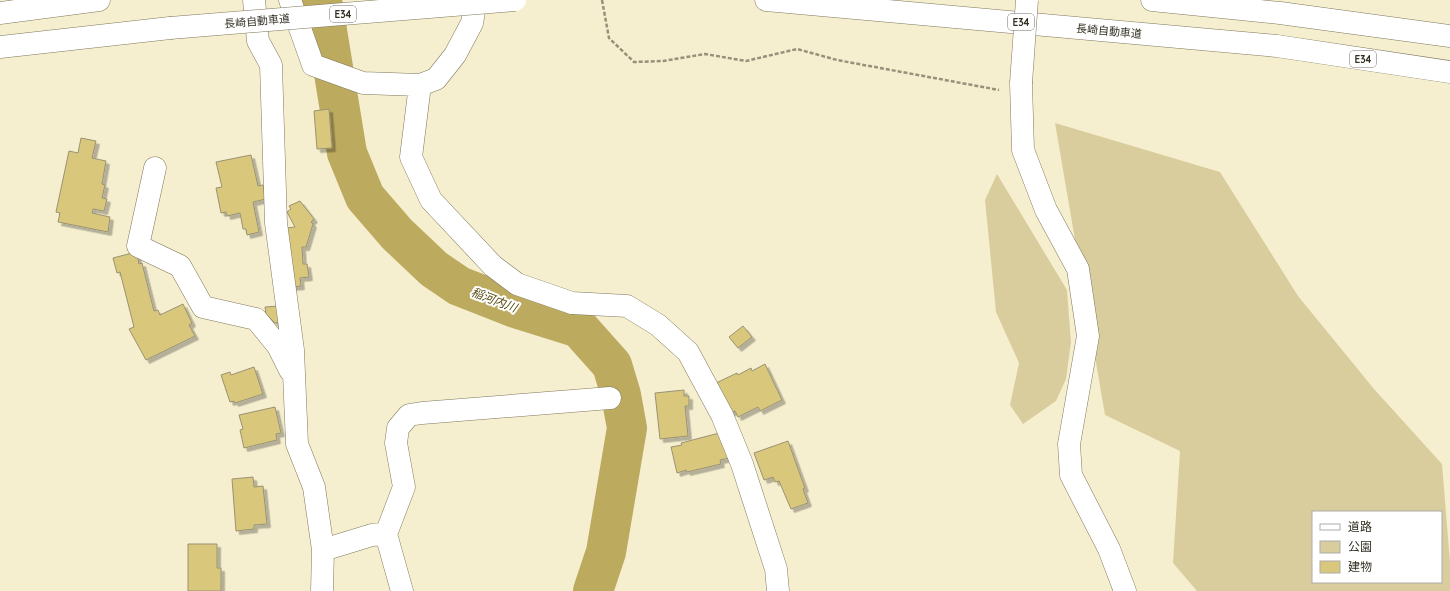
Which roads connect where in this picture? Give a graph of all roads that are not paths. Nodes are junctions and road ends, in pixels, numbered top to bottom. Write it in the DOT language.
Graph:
graph roads {
  1 [pos="99,0"];
  2 [pos="254,0"];
  3 [pos="290,0"];
  4 [pos="476,0"];
  5 [pos="515,0"];
  6 [pos="766,0"];
  7 [pos="1027,0"];
  8 [pos="1152,0"];
  9 [pos="0,13"];
  10 [pos="1450,36"];
  11 [pos="0,48"];
  12 [pos="1450,72"];
  13 [pos="420,85"];
  14 [pos="155,168"];
  15 [pos="294,380"];
  16 [pos="610,398"];
  17 [pos="386,534"];
  18 [pos="323,550"];
  19 [pos="322,591"];
  20 [pos="402,591"];
  21 [pos="778,591"];
  22 [pos="1125,591"];
  1 -- 9 [label="main road"];
  2 -- 15 [label="main road"];
  3 -- 13 [label="main road"];
  4 -- 13 [label="main road"];
  5 -- 11 [label="main road, 長崎自動車道 / E34, bridge"];
  6 -- 12 [label="main road, 長崎自動車道 / E34"];
  7 -- 22 [label="main road, bridge"];
  8 -- 10 [label="main road"];
  13 -- 21 [label="main road"];
  14 -- 15 [label="main road"];
  15 -- 18 [label="main road"];
  16 -- 17 [label="main road"];
  17 -- 18 [label="main road"];
  17 -- 20 [label="main road"];
  18 -- 19 [label="main road"];
}
